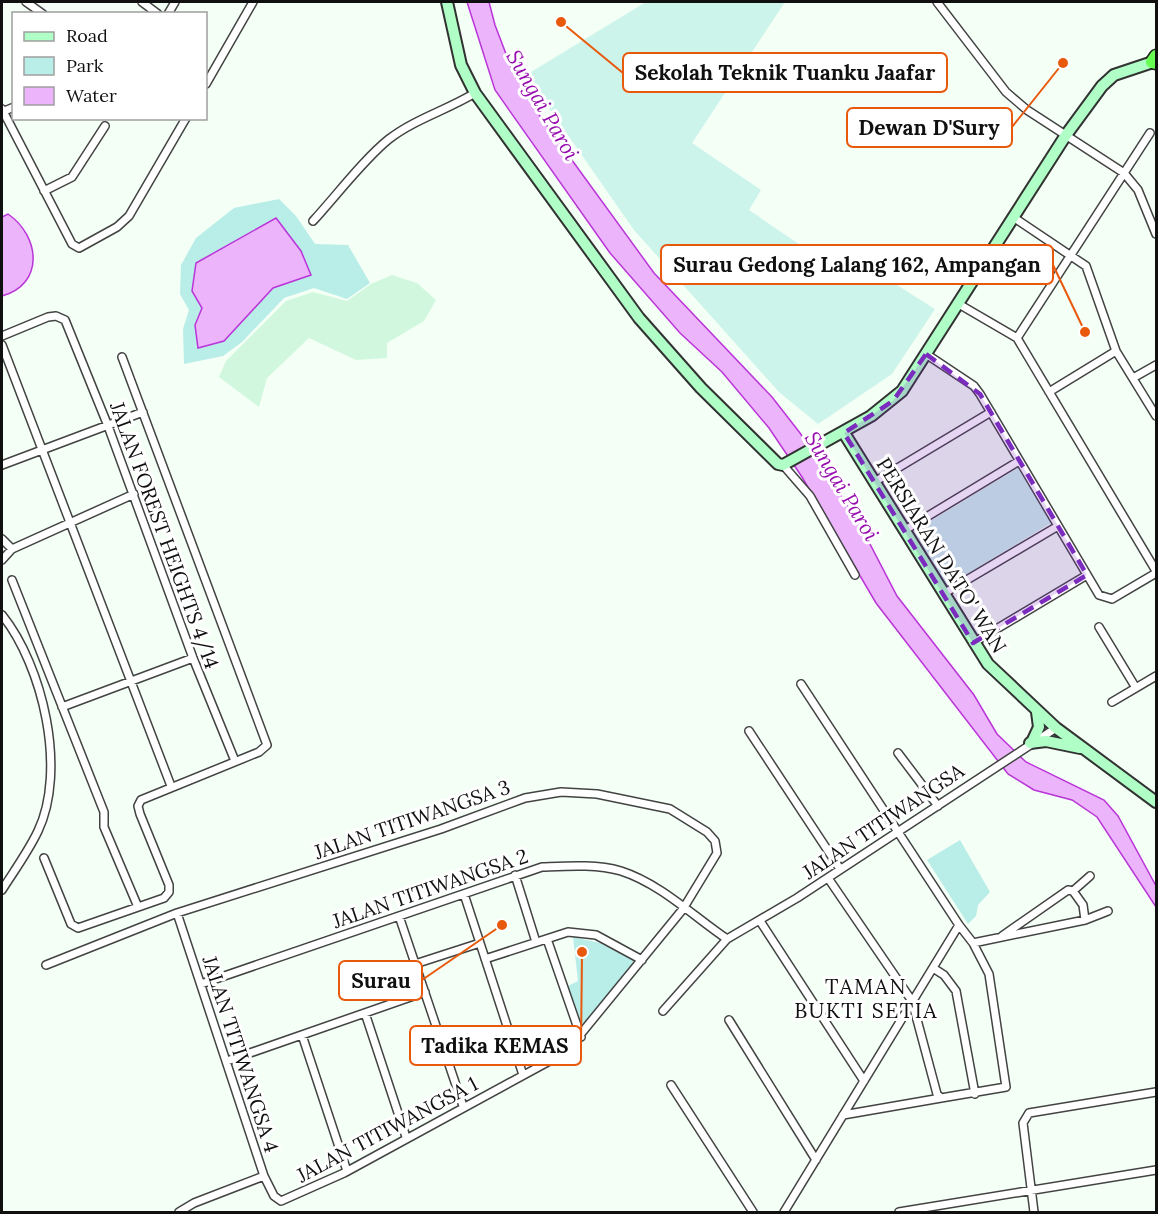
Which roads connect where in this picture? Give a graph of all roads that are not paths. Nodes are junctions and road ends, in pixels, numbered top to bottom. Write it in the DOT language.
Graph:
graph roads {
  1 [pos="26,2"];
  2 [pos="141,2"];
  3 [pos="254,2"];
  4 [pos="447,2"];
  5 [pos="937,2"];
  6 [pos="40,12"];
  7 [pos="155,12"];
  8 [pos="1155,61"];
  9 [pos="207,82"];
  10 [pos="475,93"];
  11 [pos="2,110"];
  12 [pos="185,120"];
  13 [pos="105,126"];
  14 [pos="1150,133"];
  15 [pos="1066,135"];
  16 [pos="1124,172"];
  17 [pos="44,191"];
  18 [pos="1013,217"];
  19 [pos="313,221"];
  20 [pos="1156,234"];
  21 [pos="1070,255"];
  22 [pos="957,303"];
  23 [pos="2,336"];
  24 [pos="1017,338"];
  25 [pos="2,345"];
  26 [pos="1116,351"];
  27 [pos="926,354"];
  28 [pos="122,357"];
  29 [pos="1156,364"];
  30 [pos="1133,378"];
  31 [pos="1049,392"];
  32 [pos="143,412"];
  33 [pos="991,412"];
  34 [pos="1156,416"];
  35 [pos="108,426"];
  36 [pos="844,433"];
  37 [pos="42,450"];
  38 [pos="1019,462"];
  39 [pos="787,463"];
  40 [pos="2,465"];
  41 [pos="876,481"];
  42 [pos="134,494"];
  43 [pos="70,522"];
  44 [pos="1058,526"];
  45 [pos="905,530"];
  46 [pos="2,541"];
  47 [pos="12,549"];
  48 [pos="2,560"];
  49 [pos="1156,572"];
  50 [pos="855,575"];
  51 [pos="1087,575"];
  52 [pos="12,580"];
  53 [pos="943,594"];
  54 [pos="2,617"];
  55 [pos="1099,627"];
  56 [pos="974,643"];
  57 [pos="193,658"];
  58 [pos="1156,676"];
  59 [pos="129,682"];
  60 [pos="801,684"];
  61 [pos="1136,688"];
  62 [pos="1112,702"];
  63 [pos="62,707"];
  64 [pos="1037,712"];
  65 [pos="1056,728"];
  66 [pos="749,731"];
  67 [pos="1031,742"];
  68 [pos="1083,748"];
  69 [pos="898,753"];
  70 [pos="235,761"];
  71 [pos="171,786"];
  72 [pos="1156,802"];
  73 [pos="938,806"];
  74 [pos="897,832"];
  75 [pos="44,858"];
  76 [pos="840,870"];
  77 [pos="515,875"];
  78 [pos="1090,876"];
  79 [pos="828,878"];
  80 [pos="2,890"];
  81 [pos="1073,891"];
  82 [pos="464,894"];
  83 [pos="138,907"];
  84 [pos="683,909"];
  85 [pos="1108,911"];
  86 [pos="177,913"];
  87 [pos="399,916"];
  88 [pos="1085,920"];
  89 [pos="760,921"];
  90 [pos="958,925"];
  91 [pos="1002,936"];
  92 [pos="547,939"];
  93 [pos="727,939"];
  94 [pos="536,942"];
  95 [pos="480,943"];
  96 [pos="973,943"];
  97 [pos="485,959"];
  98 [pos="642,960"];
  99 [pos="416,964"];
  100 [pos="46,965"];
  101 [pos="933,968"];
  102 [pos="201,984"];
  103 [pos="425,992"];
  104 [pos="912,1001"];
  105 [pos="663,1011"];
  106 [pos="365,1013"];
  107 [pos="729,1020"];
  108 [pos="302,1035"];
  109 [pos="580,1037"];
  110 [pos="227,1061"];
  111 [pos="523,1076"];
  112 [pos="864,1081"];
  113 [pos="671,1085"];
  114 [pos="1156,1092"];
  115 [pos="975,1094"];
  116 [pos="941,1098"];
  117 [pos="463,1106"];
  118 [pos="843,1115"];
  119 [pos="406,1137"];
  120 [pos="816,1160"];
  121 [pos="1156,1170"];
  122 [pos="347,1171"];
  123 [pos="264,1176"];
  124 [pos="1031,1188"];
  125 [pos="281,1201"];
  126 [pos="179,1212"];
  127 [pos="753,1212"];
  128 [pos="784,1212"];
  129 [pos="899,1212"];
  130 [pos="1034,1212"];
  1 -- 6 [label="street"];
  2 -- 7 [label="street"];
  3 -- 9 [label="street"];
  4 -- 10 [label="street"];
  5 -- 15 [label="street"];
  8 -- 15 [label="street"];
  10 -- 19 [label="street"];
  10 -- 39 [label="street"];
  11 -- 17 [label="street"];
  12 -- 17 [label="street"];
  13 -- 17 [label="street"];
  14 -- 16 [label="street"];
  15 -- 16 [label="street"];
  15 -- 18 [label="street"];
  16 -- 20 [label="street"];
  16 -- 21 [label="street"];
  18 -- 21 [label="street"];
  18 -- 22 [label="street"];
  21 -- 24 [label="street"];
  21 -- 26 [label="street"];
  22 -- 24 [label="street"];
  22 -- 27 [label="street"];
  23 -- 35 [label="street, JALAN FOREST HEIGHTS 4/14"];
  24 -- 31 [label="street"];
  25 -- 37 [label="street"];
  26 -- 30 [label="street"];
  26 -- 31 [label="street"];
  27 -- 33 [label="street"];
  27 -- 36 [label="street"];
  28 -- 32 [label="street"];
  29 -- 30 [label="street"];
  30 -- 34 [label="street"];
  31 -- 49 [label="street"];
  32 -- 35 [label="street"];
  32 -- 70 [label="street"];
  33 -- 38 [label="street"];
  33 -- 41 [label="street"];
  35 -- 37 [label="street"];
  35 -- 42 [label="street, JALAN FOREST HEIGHTS 4/14"];
  36 -- 39 [label="street"];
  36 -- 41 [label="street, PERSIARAN DATO' WAN"];
  37 -- 40 [label="street"];
  37 -- 43 [label="street"];
  38 -- 44 [label="street"];
  38 -- 45 [label="street"];
  39 -- 50 [label="street"];
  41 -- 45 [label="street, PERSIARAN DATO' WAN"];
  42 -- 43 [label="street"];
  42 -- 57 [label="street, JALAN FOREST HEIGHTS 4/14"];
  43 -- 47 [label="street"];
  43 -- 59 [label="street"];
  44 -- 51 [label="street"];
  44 -- 53 [label="street"];
  45 -- 53 [label="street, PERSIARAN DATO' WAN"];
  46 -- 47 [label="street"];
  47 -- 48 [label="street"];
  49 -- 51 [label="street"];
  51 -- 56 [label="street"];
  52 -- 63 [label="street"];
  53 -- 56 [label="street, PERSIARAN DATO' WAN"];
  54 -- 80 [label="street"];
  55 -- 61 [label="street"];
  56 -- 64 [label="street, PERSIARAN DATO' WAN"];
  57 -- 59 [label="street"];
  57 -- 70 [label="street, JALAN FOREST HEIGHTS 4/14"];
  58 -- 61 [label="street"];
  59 -- 63 [label="street"];
  59 -- 71 [label="street"];
  60 -- 74 [label="street"];
  61 -- 62 [label="street"];
  63 -- 83 [label="street"];
  64 -- 65 [label="street, PERSIARAN DATO' WAN"];
  64 -- 67 [label="street"];
  65 -- 67 [label="street, JALAN TITIWANGSA"];
  65 -- 68 [label="street, PERSIARAN DATO' WAN"];
  66 -- 76 [label="street"];
  67 -- 68 [label="street"];
  67 -- 73 [label="street, JALAN TITIWANGSA"];
  68 -- 72 [label="street, PERSIARAN DATO' WAN"];
  69 -- 73 [label="street"];
  70 -- 71 [label="street"];
  71 -- 83 [label="street"];
  73 -- 74 [label="street, JALAN TITIWANGSA"];
  74 -- 76 [label="street, JALAN TITIWANGSA"];
  74 -- 90 [label="street"];
  75 -- 83 [label="street"];
  76 -- 79 [label="street, JALAN TITIWANGSA"];
  77 -- 82 [label="street, JALAN TITIWANGSA 2"];
  77 -- 84 [label="street, JALAN TITIWANGSA 2"];
  77 -- 94 [label="street"];
  78 -- 81 [label="street"];
  79 -- 89 [label="street, JALAN TITIWANGSA"];
  79 -- 104 [label="street"];
  81 -- 88 [label="street"];
  81 -- 91 [label="street"];
  82 -- 87 [label="street, JALAN TITIWANGSA 2"];
  82 -- 95 [label="street"];
  84 -- 86 [label="street, JALAN TITIWANGSA 3"];
  84 -- 93 [label="street, JALAN TITIWANGSA 2"];
  84 -- 98 [label="street, JALAN TITIWANGSA 1"];
  85 -- 88 [label="street"];
  86 -- 100 [label="street, JALAN TITIWANGSA 3"];
  86 -- 102 [label="street, JALAN TITIWANGSA 4"];
  87 -- 99 [label="street"];
  87 -- 102 [label="street, JALAN TITIWANGSA 2"];
  88 -- 91 [label="street"];
  89 -- 93 [label="street, JALAN TITIWANGSA"];
  89 -- 112 [label="street"];
  90 -- 96 [label="street"];
  90 -- 101 [label="street"];
  91 -- 96 [label="street"];
  92 -- 94 [label="street"];
  92 -- 98 [label="street"];
  92 -- 109 [label="street"];
  93 -- 105 [label="street, JALAN TITIWANGSA"];
  94 -- 97 [label="street"];
  95 -- 97 [label="street"];
  95 -- 99 [label="street"];
  96 -- 115 [label="street"];
  97 -- 111 [label="street"];
  98 -- 109 [label="street, JALAN TITIWANGSA 1"];
  99 -- 103 [label="street"];
  101 -- 104 [label="street"];
  101 -- 115 [label="street"];
  102 -- 110 [label="street, JALAN TITIWANGSA 4"];
  103 -- 106 [label="street"];
  103 -- 117 [label="street"];
  104 -- 112 [label="street"];
  104 -- 116 [label="street"];
  106 -- 108 [label="street"];
  106 -- 119 [label="street"];
  107 -- 120 [label="street"];
  108 -- 110 [label="street"];
  108 -- 122 [label="street"];
  109 -- 111 [label="street, JALAN TITIWANGSA 1"];
  110 -- 123 [label="street, JALAN TITIWANGSA 4"];
  111 -- 117 [label="street, JALAN TITIWANGSA 1"];
  112 -- 118 [label="street"];
  113 -- 127 [label="street"];
  114 -- 124 [label="street"];
  115 -- 116 [label="street"];
  116 -- 118 [label="street"];
  117 -- 119 [label="street, JALAN TITIWANGSA 1"];
  118 -- 120 [label="street"];
  119 -- 122 [label="street, JALAN TITIWANGSA 1"];
  120 -- 128 [label="street"];
  121 -- 124 [label="street"];
  122 -- 125 [label="street, JALAN TITIWANGSA 1"];
  123 -- 125 [label="street, JALAN TITIWANGSA 4"];
  123 -- 126 [label="street"];
  124 -- 129 [label="street"];
  124 -- 130 [label="street"];
}
